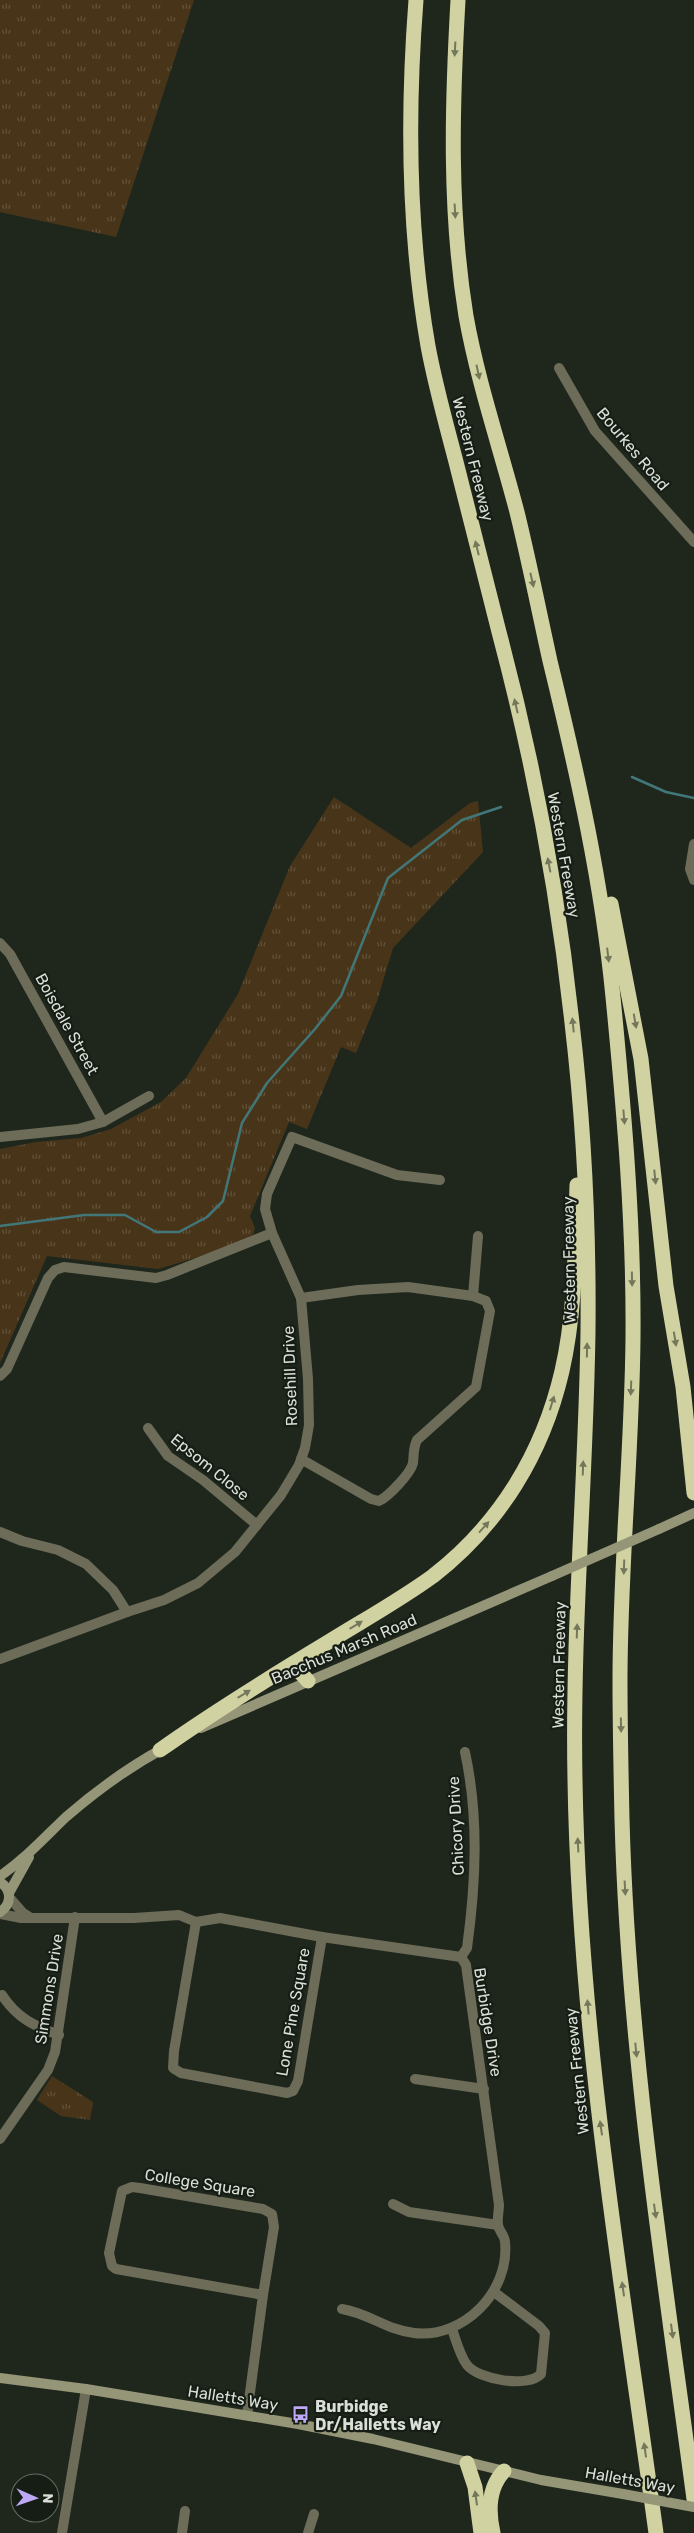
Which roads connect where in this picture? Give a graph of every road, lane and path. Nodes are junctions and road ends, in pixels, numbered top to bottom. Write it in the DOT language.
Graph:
graph roads {
  1 [pos="416,0"];
  2 [pos="458,0"];
  3 [pos="559,368"];
  4 [pos="694,542"];
  5 [pos="588,820"];
  6 [pos="694,844"];
  7 [pos="694,880"];
  8 [pos="0,943"];
  9 [pos="578,1074"];
  10 [pos="149,1096"];
  11 [pos="103,1122"];
  12 [pos="0,1137"];
  13 [pos="440,1180"];
  14 [pos="272,1233"];
  15 [pos="478,1236"];
  16 [pos="473,1296"];
  17 [pos="301,1298"];
  18 [pos="0,1376"];
  19 [pos="148,1428"];
  20 [pos="301,1459"];
  21 [pos="694,1493"];
  22 [pos="694,1513"];
  23 [pos="257,1525"];
  24 [pos="0,1532"];
  25 [pos="127,1612"];
  26 [pos="0,1659"];
  27 [pos="300,1660"];
  28 [pos="308,1681"];
  29 [pos="160,1750"];
  30 [pos="464,1752"];
  31 [pos="30,1854"];
  32 [pos="0,1876"];
  33 [pos="0,1882"];
  34 [pos="9,1895"];
  35 [pos="0,1913"];
  36 [pos="75,1917"];
  37 [pos="31,1918"];
  38 [pos="196,1922"];
  39 [pos="322,1937"];
  40 [pos="461,1957"];
  41 [pos="2,1995"];
  42 [pos="59,2035"];
  43 [pos="415,2079"];
  44 [pos="484,2089"];
  45 [pos="0,2139"];
  46 [pos="392,2204"];
  47 [pos="498,2224"];
  48 [pos="494,2292"];
  49 [pos="263,2294"];
  50 [pos="342,2309"];
  51 [pos="452,2329"];
  52 [pos="0,2378"];
  53 [pos="86,2389"];
  54 [pos="247,2415"];
  55 [pos="467,2463"];
  56 [pos="504,2471"];
  57 [pos="694,2500"];
  58 [pos="694,2508"];
  59 [pos="185,2511"];
  60 [pos="314,2514"];
  61 [pos="62,2533"];
  62 [pos="182,2533"];
  63 [pos="308,2533"];
  64 [pos="481,2533"];
  65 [pos="492,2533"];
  66 [pos="656,2533"];
  9 -- 1 [label="highway, Western Freeway, one-way"];
  2 -- 5 [label="highway, Western Freeway, one-way"];
  3 -- 4 [label="street, Bourkes Road"];
  5 -- 21 [label="highway, one-way"];
  5 -- 57 [label="highway, Western Freeway, one-way"];
  6 -- 7 [label="street"];
  8 -- 11 [label="street, Boisdale Street"];
  27 -- 9 [label="highway, one-way"];
  66 -- 9 [label="highway, Western Freeway, one-way"];
  10 -- 11 [label="street"];
  11 -- 12 [label="street"];
  13 -- 14 [label="street, Rosehill Drive"];
  14 -- 17 [label="street, Rosehill Drive"];
  14 -- 18 [label="street"];
  15 -- 16 [label="street"];
  16 -- 17 [label="street"];
  16 -- 20 [label="street"];
  17 -- 20 [label="street, Rosehill Drive"];
  19 -- 23 [label="street, Epsom Close"];
  20 -- 23 [label="street, Rosehill Drive"];
  22 -- 28 [label="main road, Bacchus Marsh Road, bridge"];
  23 -- 25 [label="street, Rosehill Drive"];
  24 -- 25 [label="street"];
  25 -- 26 [label="street, Rosehill Drive"];
  27 -- 28 [label="highway"];
  29 -- 27 [label="highway, one-way"];
  28 -- 29 [label="main road, Bacchus Marsh Road"];
  29 -- 31 [label="main road, Bacchus Marsh Road"];
  30 -- 40 [label="street, Chicory Drive"];
  31 -- 32 [label="main road, Bacchus Marsh Road"];
  31 -- 34 [label="main road, Bacchus Marsh Road"];
  33 -- 34 [label="main road"];
  34 -- 35 [label="main road, Bacchus Marsh Road"];
  34 -- 37 [label="street"];
  35 -- 37 [label="street, Burbidge Drive"];
  36 -- 37 [label="street, Burbidge Drive"];
  36 -- 38 [label="street, Burbidge Drive"];
  36 -- 42 [label="street, Simmons Drive"];
  38 -- 39 [label="street, Burbidge Drive"];
  38 -- 39 [label="street, Lone Pine Square"];
  39 -- 40 [label="street, Burbidge Drive"];
  40 -- 44 [label="street, Burbidge Drive"];
  41 -- 42 [label="street"];
  42 -- 45 [label="street, Simmons Drive"];
  43 -- 44 [label="street"];
  44 -- 47 [label="street, Burbidge Drive"];
  46 -- 47 [label="street"];
  47 -- 48 [label="street, Burbidge Drive"];
  48 -- 51 [label="street, Burbidge Drive"];
  48 -- 51 [label="street"];
  49 -- 49 [label="street, College Square"];
  49 -- 54 [label="street"];
  50 -- 51 [label="street"];
  52 -- 53 [label="main road, Halletts Way"];
  53 -- 54 [label="main road, Halletts Way"];
  53 -- 61 [label="street"];
  54 -- 55 [label="main road, Halletts Way"];
  55 -- 56 [label="main road, Halletts Way"];
  64 -- 55 [label="highway, one-way"];
  56 -- 58 [label="main road, Halletts Way, bridge"];
  56 -- 65 [label="highway"];
  59 -- 62 [label="street"];
  60 -- 63 [label="street"];
}
